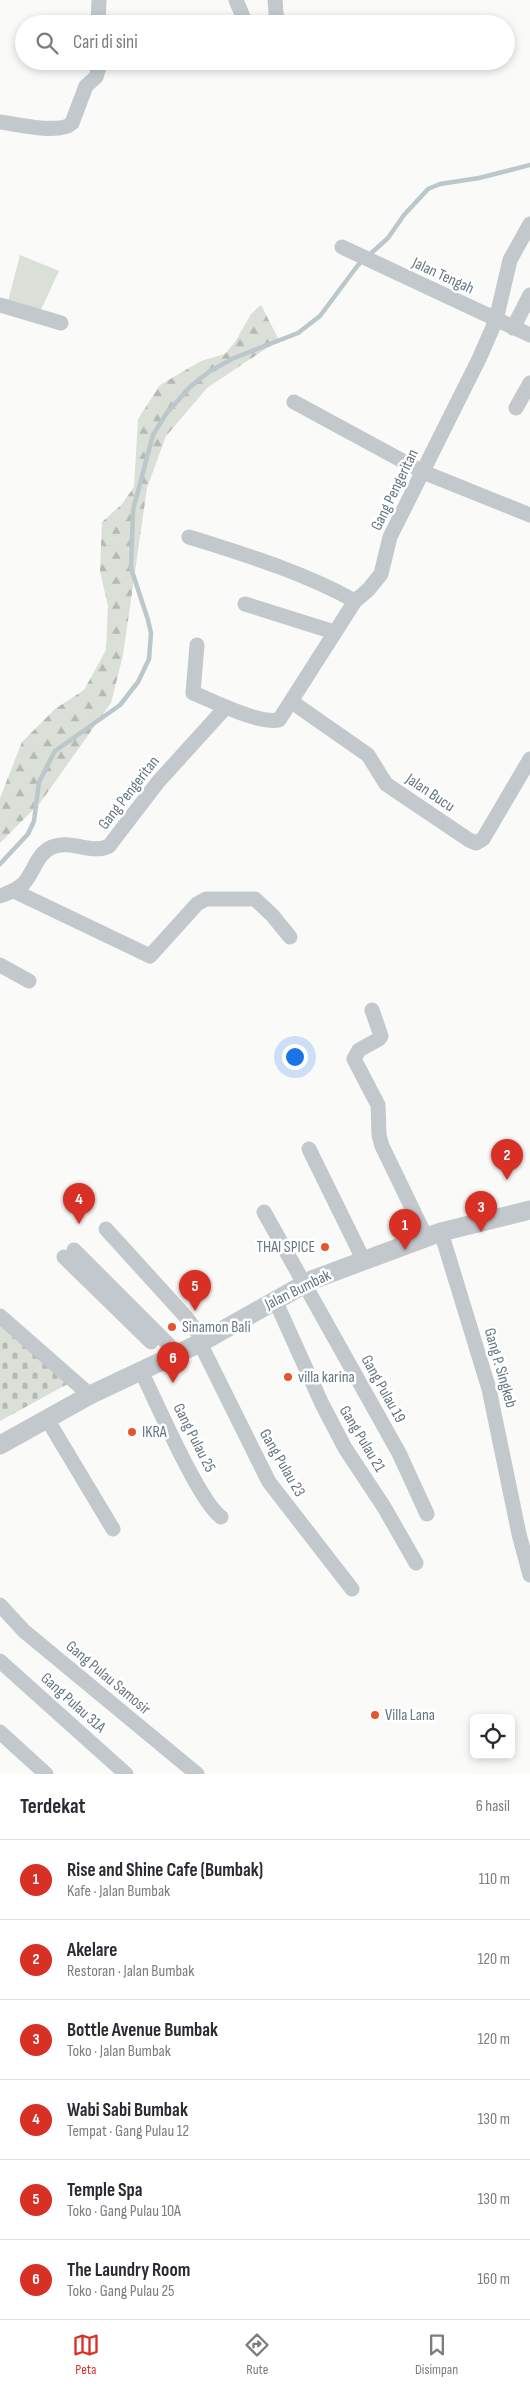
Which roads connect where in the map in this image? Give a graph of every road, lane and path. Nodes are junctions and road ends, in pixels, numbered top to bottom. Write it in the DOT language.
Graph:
graph roads {
  1 [pos="99,0"];
  2 [pos="236,0"];
  3 [pos="275,0"];
  4 [pos="98,15"];
  5 [pos="242,15"];
  6 [pos="276,15"];
  7 [pos="99,70"];
  8 [pos="0,122"];
  9 [pos="530,224"];
  10 [pos="342,247"];
  11 [pos="530,295"];
  12 [pos="0,305"];
  13 [pos="496,320"];
  14 [pos="61,323"];
  15 [pos="513,328"];
  16 [pos="530,335"];
  17 [pos="530,383"];
  18 [pos="294,402"];
  19 [pos="516,408"];
  20 [pos="422,472"];
  21 [pos="530,515"];
  22 [pos="189,537"];
  23 [pos="355,601"];
  24 [pos="245,604"];
  25 [pos="334,632"];
  26 [pos="197,645"];
  27 [pos="292,702"];
  28 [pos="226,707"];
  29 [pos="530,759"];
  30 [pos="7,893"];
  31 [pos="290,937"];
  32 [pos="0,965"];
  33 [pos="29,981"];
  34 [pos="372,1010"];
  35 [pos="309,1149"];
  36 [pos="530,1210"];
  37 [pos="264,1212"];
  38 [pos="106,1229"];
  39 [pos="434,1234"];
  40 [pos="69,1253"];
  41 [pos="364,1261"];
  42 [pos="304,1284"];
  43 [pos="276,1300"];
  44 [pos="0,1316"];
  45 [pos="202,1342"];
  46 [pos="173,1356"];
  47 [pos="141,1371"];
  48 [pos="90,1395"];
  49 [pos="47,1419"];
  50 [pos="0,1445"];
  51 [pos="427,1514"];
  52 [pos="221,1517"];
  53 [pos="113,1529"];
  54 [pos="416,1564"];
  55 [pos="530,1575"];
  56 [pos="352,1589"];
  57 [pos="0,1605"];
  58 [pos="0,1660"];
  59 [pos="0,1732"];
  60 [pos="124,1772"];
  61 [pos="46,1774"];
  62 [pos="197,1774"];
  1 -- 4 [label="street"];
  2 -- 5 [label="street"];
  3 -- 6 [label="street"];
  7 -- 8 [label="street"];
  9 -- 13 [label="street, Gang Pengeritan"];
  10 -- 13 [label="street, Jalan Tengah"];
  11 -- 15 [label="street"];
  12 -- 14 [label="street"];
  13 -- 15 [label="street, Jalan Tengah"];
  13 -- 20 [label="street, Gang Pengeritan"];
  15 -- 16 [label="street, Jalan Tengah"];
  17 -- 19 [label="street"];
  18 -- 20 [label="street"];
  20 -- 21 [label="street"];
  20 -- 23 [label="street, Gang Pengeritan"];
  22 -- 23 [label="street"];
  23 -- 25 [label="street, Gang Pengeritan"];
  24 -- 25 [label="street"];
  25 -- 27 [label="street, Gang Pengeritan"];
  26 -- 28 [label="street, Gang Pengeritan"];
  27 -- 28 [label="street, Gang Pengeritan"];
  27 -- 29 [label="street, Jalan Bucu"];
  28 -- 30 [label="street, Gang Pengeritan"];
  30 -- 31 [label="street"];
  32 -- 33 [label="street"];
  34 -- 39 [label="street, Gang P. Singkeb"];
  35 -- 41 [label="street"];
  36 -- 39 [label="street, Jalan Bumbak"];
  37 -- 42 [label="street, Gang Pulau 19"];
  38 -- 45 [label="street, Gang Pulau 23"];
  39 -- 41 [label="street, Jalan Bumbak"];
  39 -- 55 [label="street, Gang P. Singkeb"];
  40 -- 46 [label="street"];
  41 -- 42 [label="street, Jalan Bumbak"];
  42 -- 43 [label="street, Jalan Bumbak"];
  42 -- 51 [label="street, Gang Pulau 19"];
  43 -- 45 [label="street, Jalan Bumbak"];
  43 -- 54 [label="street, Gang Pulau 21"];
  44 -- 48 [label="street"];
  45 -- 46 [label="street, Jalan Bumbak"];
  45 -- 56 [label="street, Gang Pulau 23"];
  46 -- 47 [label="street, Jalan Bumbak"];
  47 -- 48 [label="street, Jalan Bumbak"];
  47 -- 52 [label="street, Gang Pulau 25"];
  48 -- 49 [label="street, Jalan Bumbak"];
  49 -- 50 [label="street, Jalan Bumbak"];
  49 -- 53 [label="street"];
  57 -- 62 [label="street, Gang Pulau Samosir"];
  58 -- 60 [label="street, Gang Pulau 31A"];
  59 -- 61 [label="street"];
}
